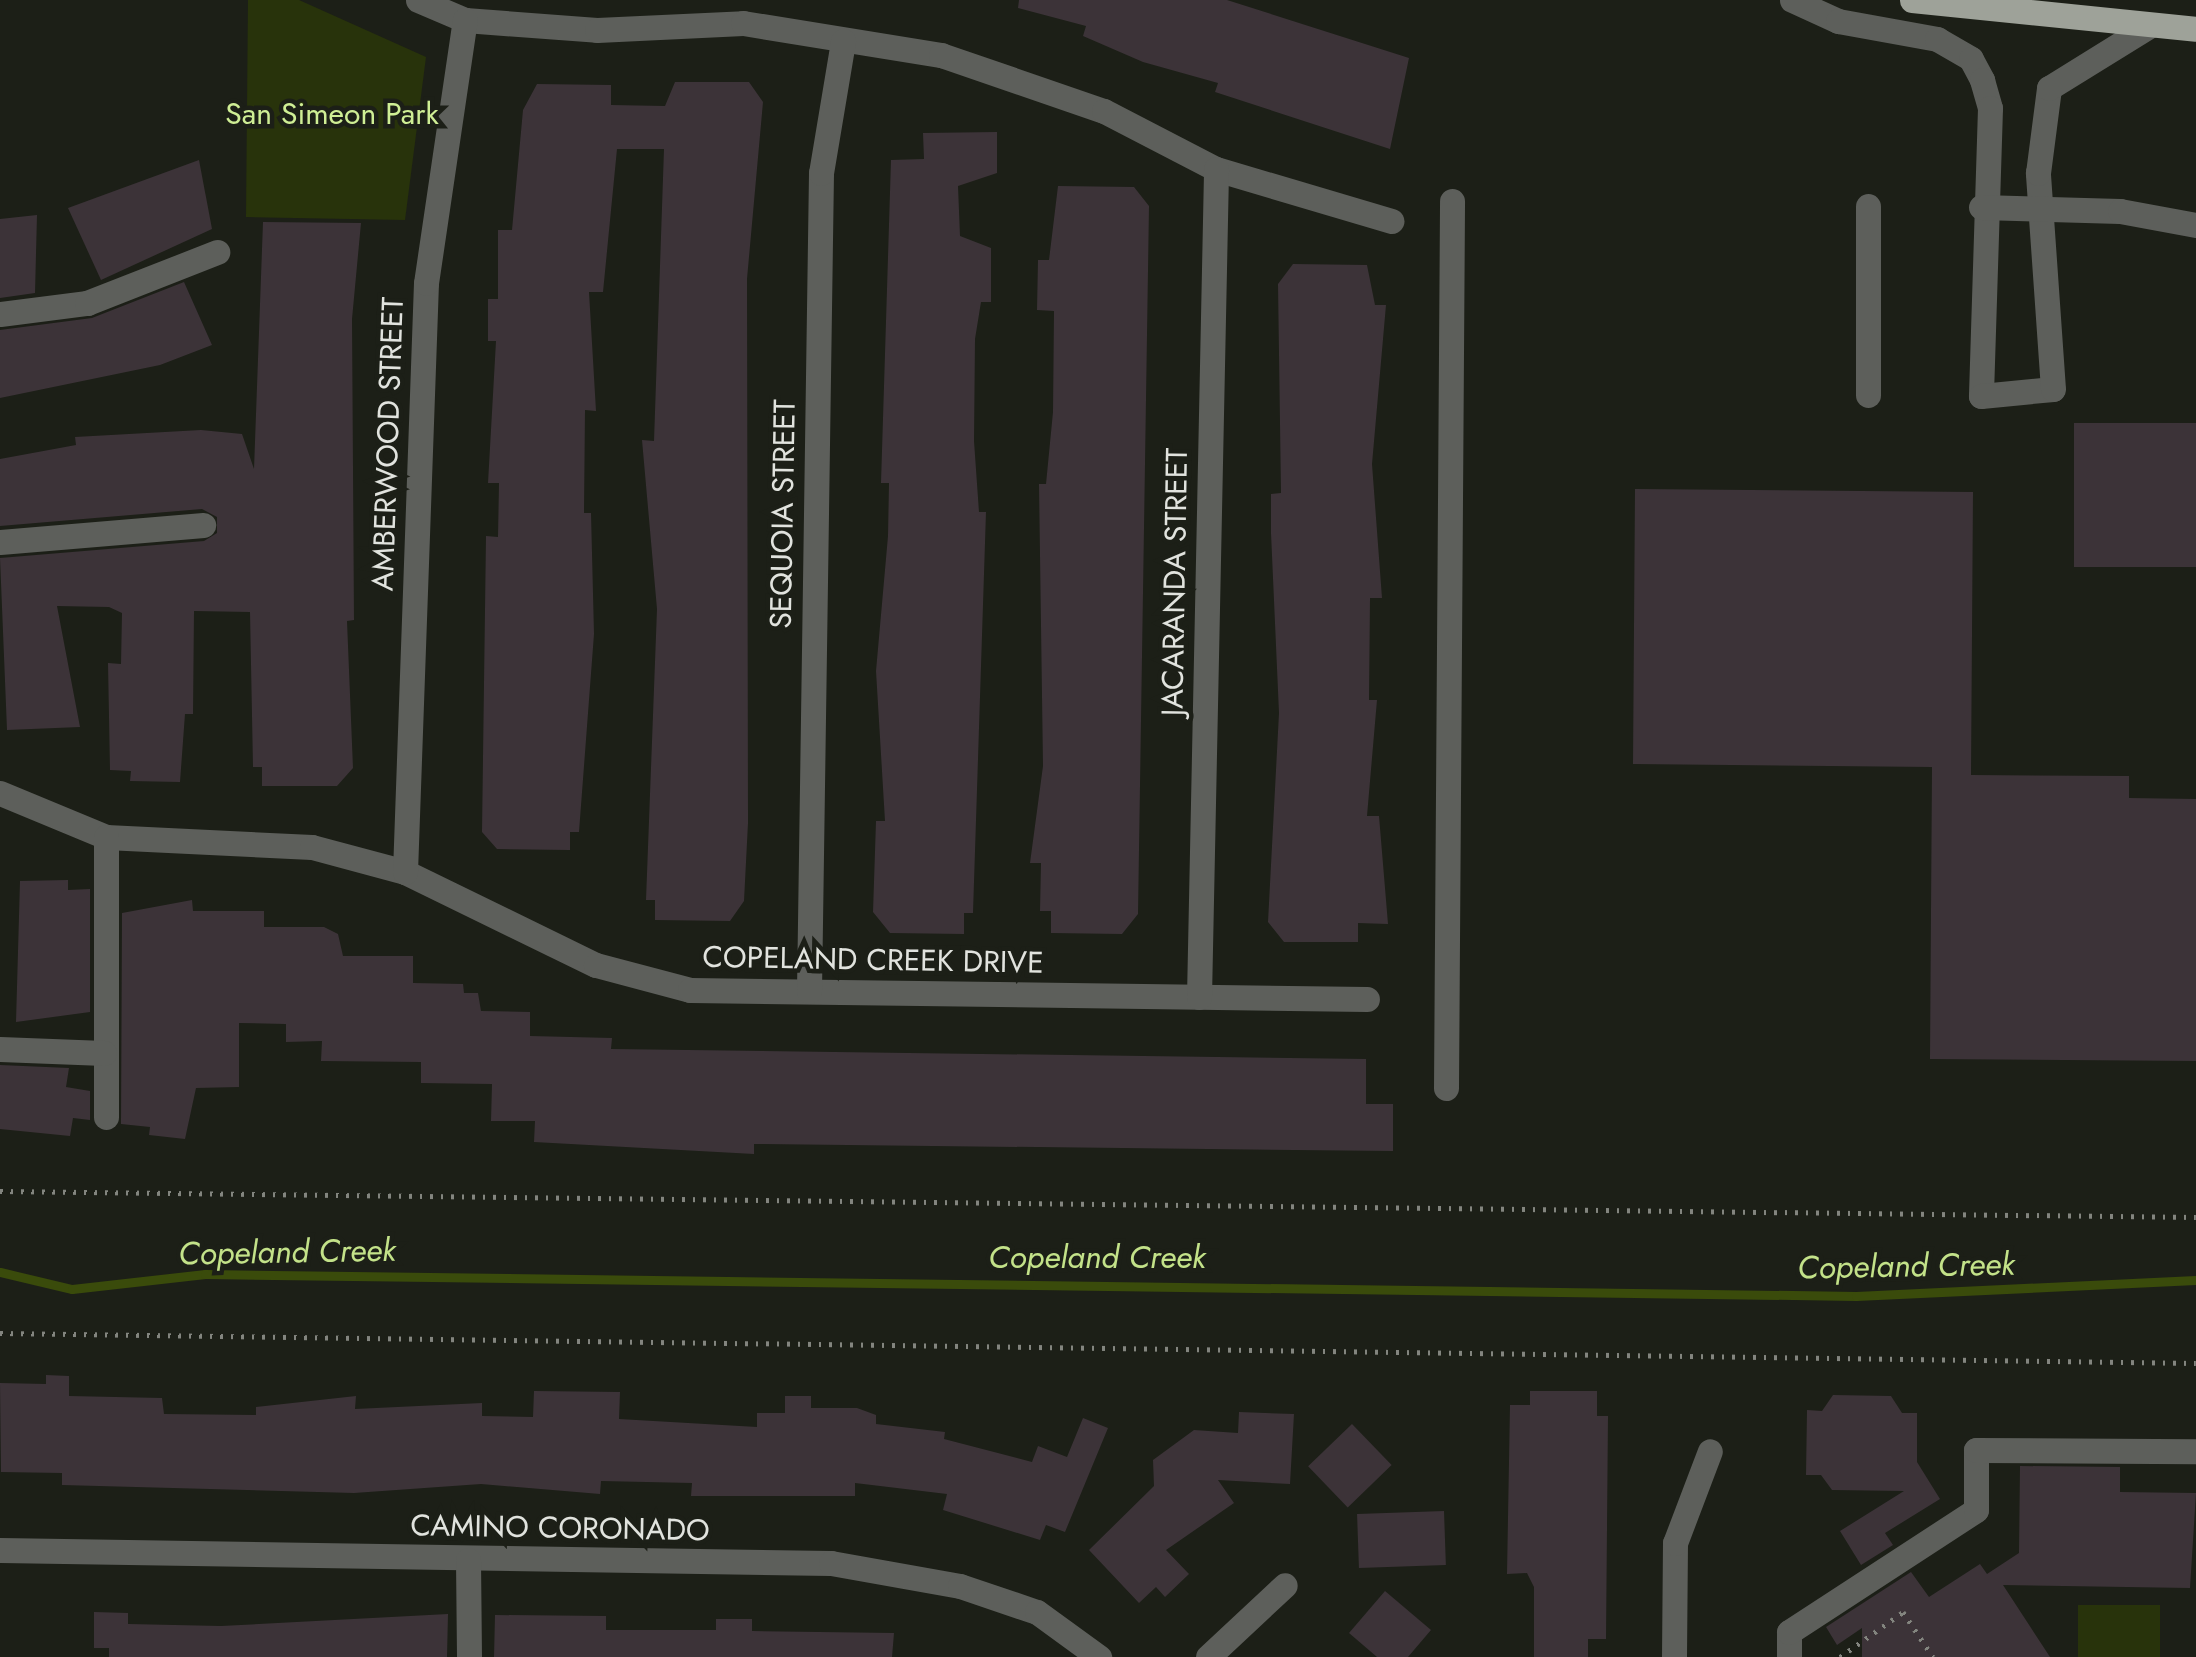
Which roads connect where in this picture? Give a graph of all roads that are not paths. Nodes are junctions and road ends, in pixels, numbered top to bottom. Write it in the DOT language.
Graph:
graph roads {
  1 [pos="418,0"];
  2 [pos="1792,0"];
  3 [pos="1912,0"];
  4 [pos="465,20"];
  5 [pos="2149,26"];
  6 [pos="2196,29"];
  7 [pos="843,40"];
  8 [pos="1216,169"];
  9 [pos="1452,202"];
  10 [pos="1868,206"];
  11 [pos="1981,207"];
  12 [pos="2047,208"];
  13 [pos="1391,220"];
  14 [pos="2196,225"];
  15 [pos="217,252"];
  16 [pos="0,314"];
  17 [pos="1868,395"];
  18 [pos="203,525"];
  19 [pos="0,542"];
  20 [pos="0,793"];
  21 [pos="106,838"];
  22 [pos="406,872"];
  23 [pos="809,991"];
  24 [pos="1199,997"];
  25 [pos="1367,999"];
  26 [pos="0,1049"];
  27 [pos="104,1053"];
  28 [pos="1446,1088"];
  29 [pos="106,1117"];
  30 [pos="1710,1451"];
  31 [pos="2196,1451"];
  32 [pos="0,1550"];
  33 [pos="468,1560"];
  34 [pos="1285,1585"];
  35 [pos="468,1657"];
  36 [pos="1099,1657"];
  37 [pos="1208,1657"];
  38 [pos="1674,1657"];
  39 [pos="1789,1657"];
  1 -- 4 [label="street"];
  2 -- 11 [label="street"];
  3 -- 5 [label="main road"];
  4 -- 7 [label="street"];
  4 -- 22 [label="street, AMBERWOOD STREET"];
  5 -- 6 [label="main road"];
  5 -- 12 [label="street"];
  7 -- 8 [label="street"];
  7 -- 23 [label="street, SEQUOIA STREET"];
  8 -- 13 [label="street"];
  8 -- 24 [label="street, JACARANDA STREET"];
  9 -- 28 [label="street"];
  10 -- 17 [label="street"];
  11 -- 12 [label="street"];
  11 -- 12 [label="street"];
  12 -- 14 [label="street"];
  15 -- 16 [label="street"];
  18 -- 19 [label="street"];
  20 -- 21 [label="street, COPELAND CREEK DRIVE"];
  21 -- 22 [label="street, COPELAND CREEK DRIVE"];
  21 -- 27 [label="street"];
  22 -- 23 [label="street, COPELAND CREEK DRIVE"];
  23 -- 24 [label="street, COPELAND CREEK DRIVE"];
  24 -- 25 [label="street, COPELAND CREEK DRIVE"];
  26 -- 27 [label="street"];
  27 -- 29 [label="street"];
  30 -- 38 [label="street"];
  31 -- 39 [label="street"];
  32 -- 33 [label="street, CAMINO CORONADO"];
  33 -- 35 [label="street"];
  33 -- 36 [label="street, CAMINO CORONADO"];
  34 -- 37 [label="street"];
}
